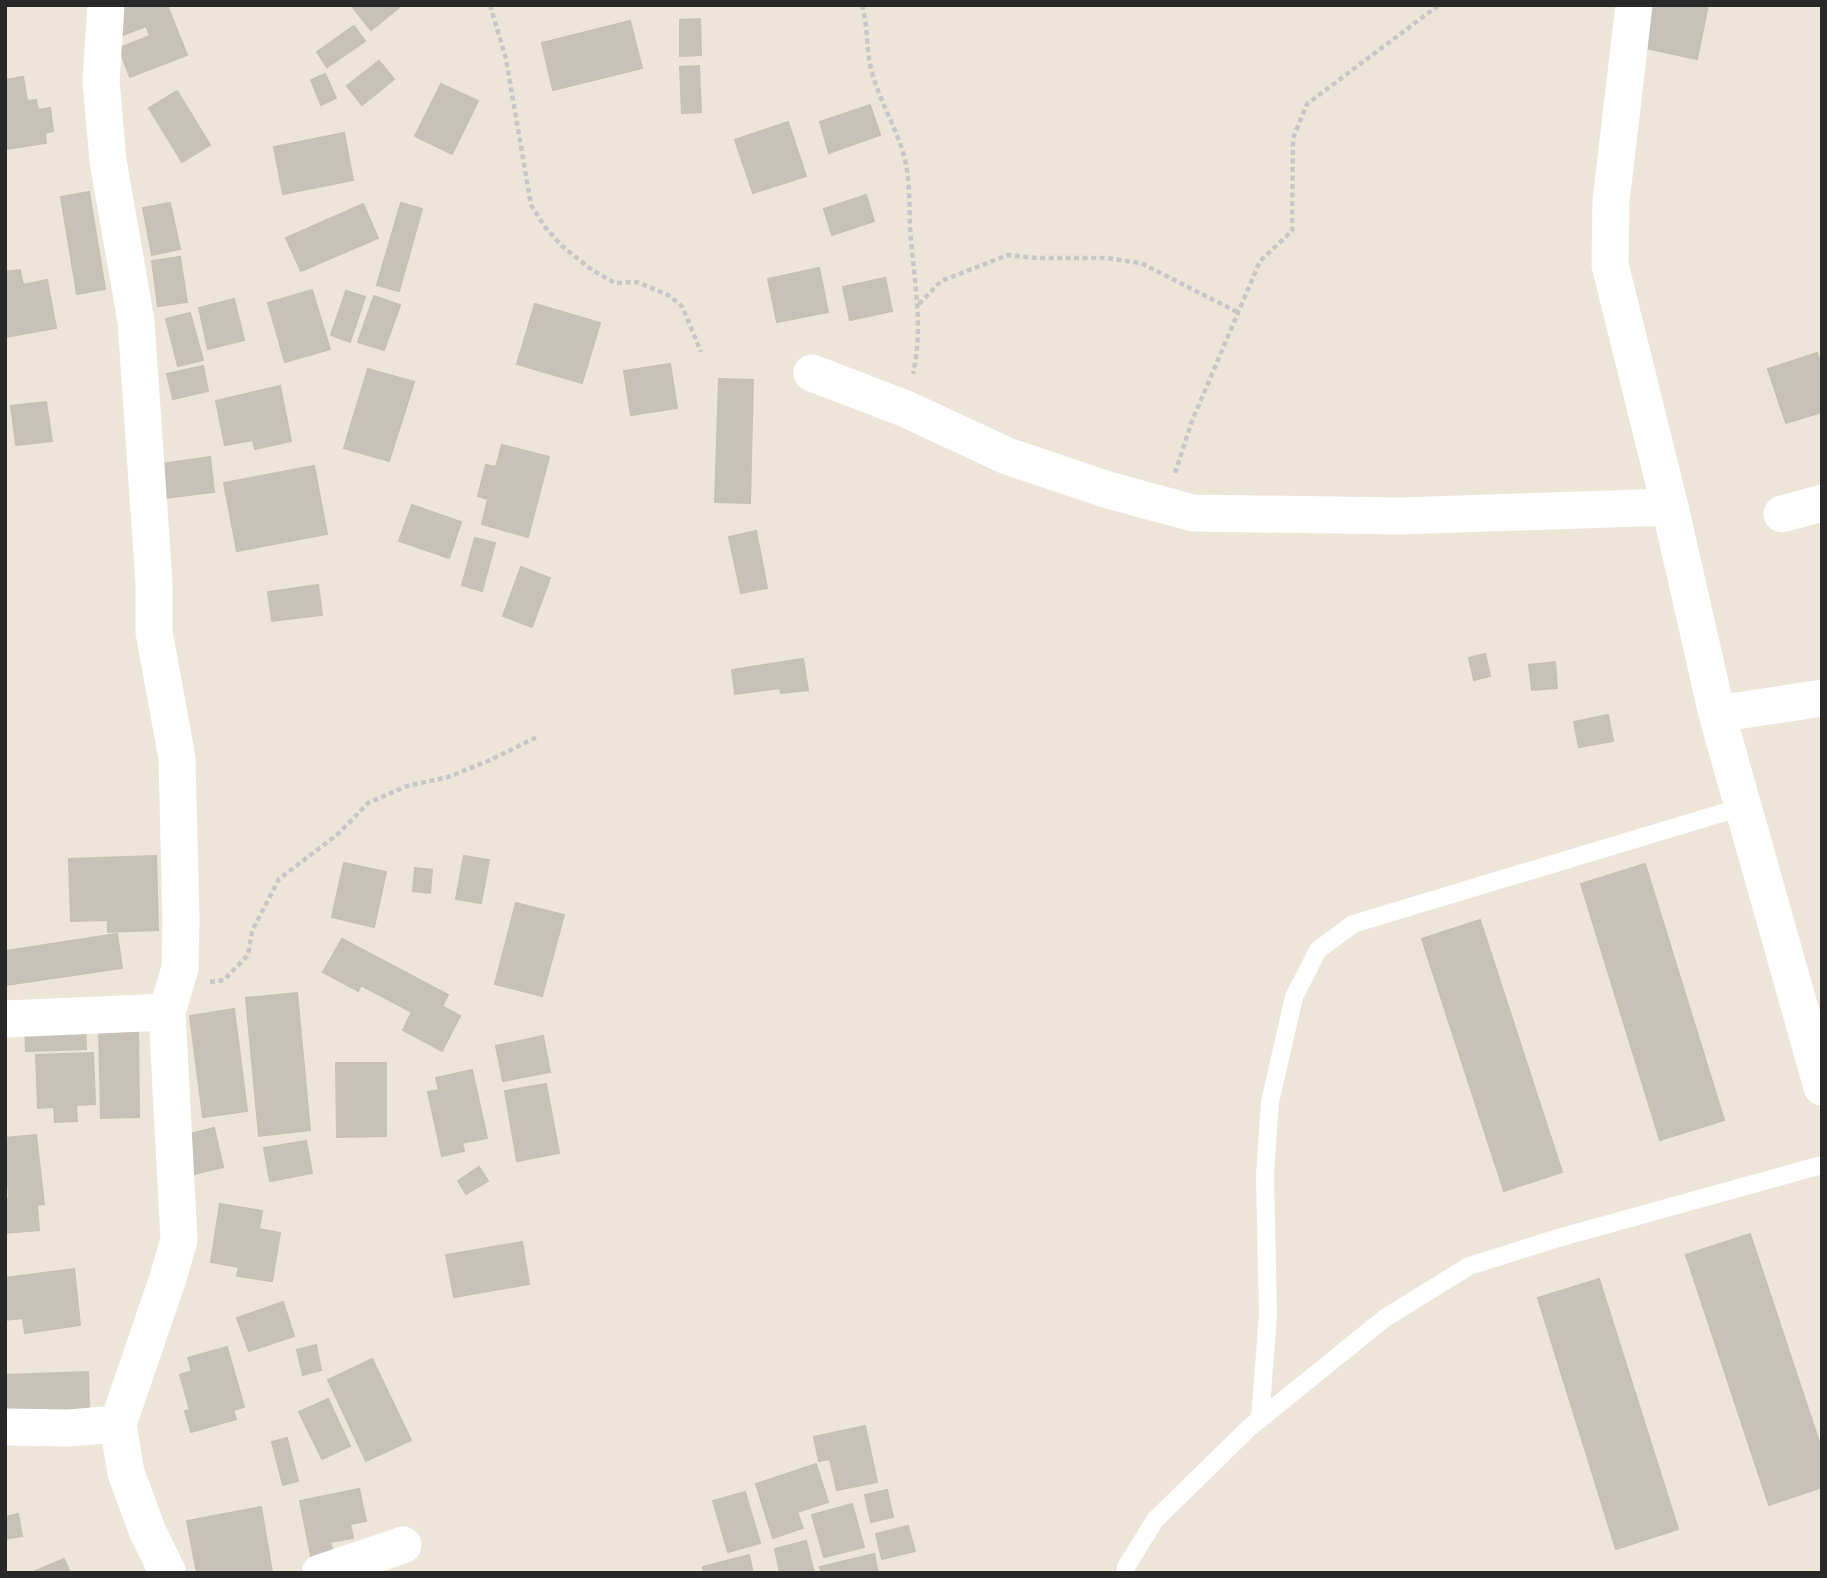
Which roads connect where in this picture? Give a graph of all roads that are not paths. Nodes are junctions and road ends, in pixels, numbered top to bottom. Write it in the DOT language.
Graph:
graph roads {
  1 [pos="106,5"];
  2 [pos="1634,5"];
  3 [pos="812,373"];
  4 [pos="1822,503"];
  5 [pos="1670,507"];
  6 [pos="1782,514"];
  7 [pos="1822,698"];
  8 [pos="1717,715"];
  9 [pos="1742,807"];
  10 [pos="171,1001"];
  11 [pos="5,1019"];
  12 [pos="1822,1087"];
  13 [pos="1822,1165"];
  14 [pos="1260,1419"];
  15 [pos="118,1424"];
  16 [pos="5,1427"];
  17 [pos="403,1545"];
  18 [pos="168,1573"];
  19 [pos="320,1573"];
  20 [pos="1125,1573"];
  1 -- 10 [label="street"];
  2 -- 5 [label="street"];
  3 -- 5 [label="street"];
  4 -- 6 [label="street"];
  5 -- 8 [label="street"];
  7 -- 8 [label="street"];
  8 -- 9 [label="street"];
  9 -- 12 [label="street"];
  9 -- 14 [label="lane"];
  10 -- 11 [label="street"];
  10 -- 15 [label="street"];
  13 -- 14 [label="lane"];
  14 -- 20 [label="lane"];
  15 -- 16 [label="street"];
  15 -- 18 [label="street"];
  17 -- 19 [label="street"];
}
